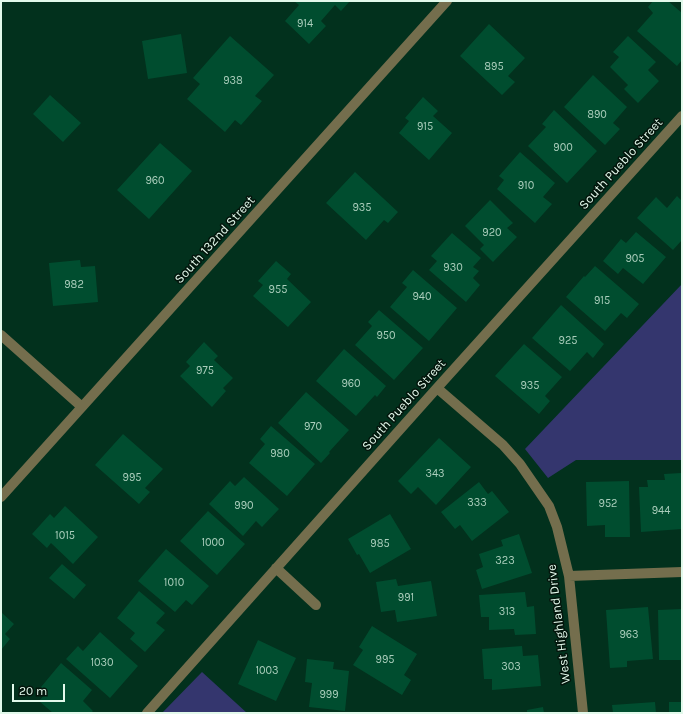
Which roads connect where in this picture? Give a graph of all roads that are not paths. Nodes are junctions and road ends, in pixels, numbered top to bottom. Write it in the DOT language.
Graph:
graph roads {
  1 [pos="447,1"];
  2 [pos="682,116"];
  3 [pos="1,335"];
  4 [pos="437,388"];
  5 [pos="82,407"];
  6 [pos="1,497"];
  7 [pos="276,568"];
  8 [pos="682,572"];
  9 [pos="569,576"];
  10 [pos="316,605"];
  11 [pos="147,713"];
  12 [pos="583,713"];
  1 -- 5 [label="street, South 132nd Street"];
  2 -- 4 [label="street, South Pueblo Street"];
  3 -- 5 [label="street"];
  4 -- 7 [label="street, South Pueblo Street"];
  4 -- 9 [label="street, West Highland Drive"];
  5 -- 6 [label="street, South 132nd Street"];
  7 -- 10 [label="street"];
  7 -- 11 [label="street, South Pueblo Street"];
  8 -- 9 [label="street"];
  9 -- 12 [label="street, West Highland Drive"];
}
